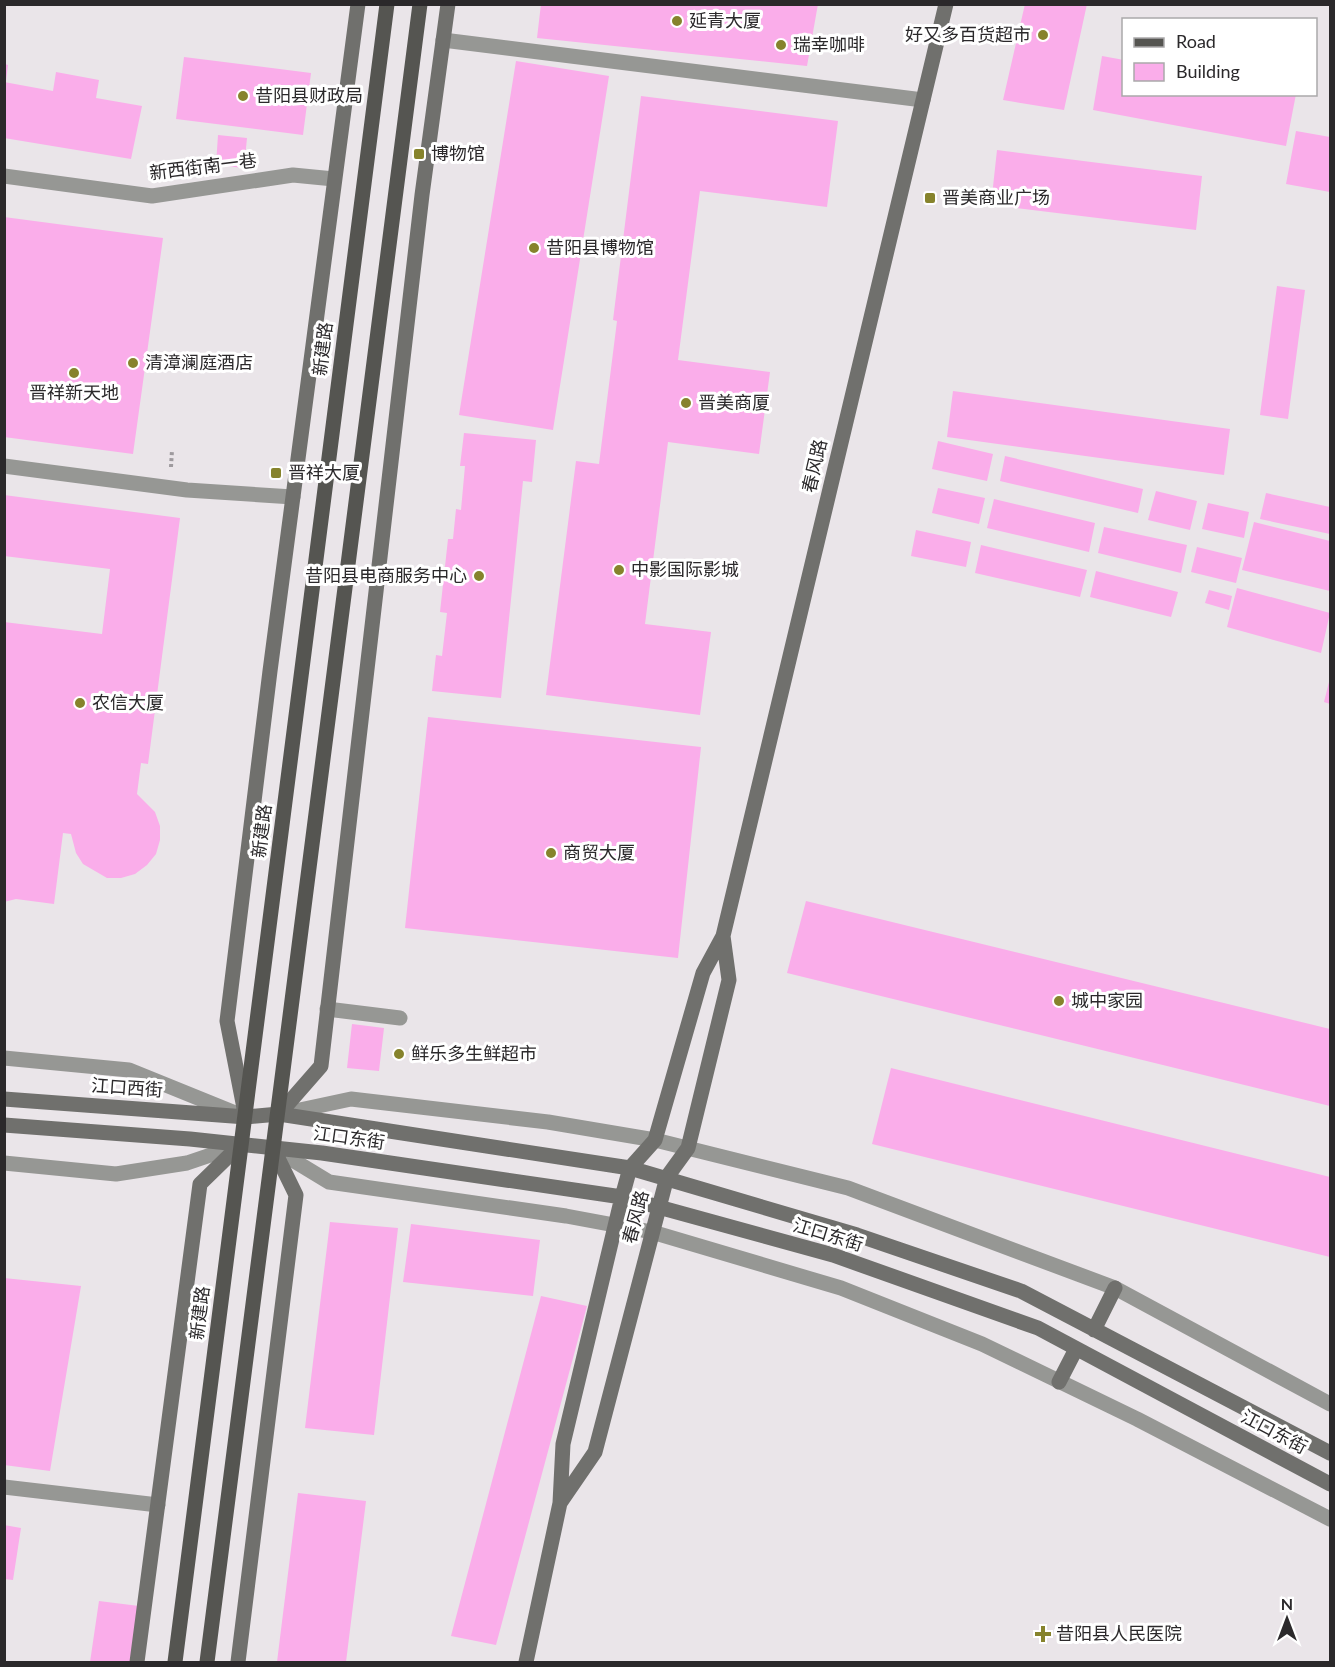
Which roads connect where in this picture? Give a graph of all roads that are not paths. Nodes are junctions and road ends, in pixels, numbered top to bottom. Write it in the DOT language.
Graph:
graph roads {
  1 [pos="358,4"];
  2 [pos="387,4"];
  3 [pos="420,4"];
  4 [pos="448,4"];
  5 [pos="946,4"];
  6 [pos="443,40"];
  7 [pos="923,100"];
  8 [pos="4,176"];
  9 [pos="334,178"];
  10 [pos="4,466"];
  11 [pos="293,497"];
  12 [pos="723,936"];
  13 [pos="327,1009"];
  14 [pos="400,1018"];
  15 [pos="4,1058"];
  16 [pos="4,1098"];
  17 [pos="279,1114"];
  18 [pos="246,1117"];
  19 [pos="4,1125"];
  20 [pos="655,1140"];
  21 [pos="240,1145"];
  22 [pos="273,1148"];
  23 [pos="688,1148"];
  24 [pos="4,1163"];
  25 [pos="630,1168"];
  26 [pos="667,1177"];
  27 [pos="622,1197"];
  28 [pos="659,1205"];
  29 [pos="615,1227"];
  30 [pos="652,1232"];
  31 [pos="1115,1288"];
  32 [pos="1094,1330"];
  33 [pos="1076,1349"];
  34 [pos="1059,1382"];
  35 [pos="1330,1404"];
  36 [pos="1330,1453"];
  37 [pos="1330,1484"];
  38 [pos="4,1486"];
  39 [pos="560,1503"];
  40 [pos="158,1505"];
  41 [pos="1330,1519"];
  42 [pos="137,1662"];
  43 [pos="175,1662"];
  44 [pos="207,1662"];
  45 [pos="238,1662"];
  46 [pos="526,1662"];
  1 -- 9 [label="main road"];
  2 -- 18 [label="main road, 新建路"];
  3 -- 17 [label="main road"];
  4 -- 6 [label="main road"];
  5 -- 7 [label="main road, 春风路"];
  6 -- 7 [label="street"];
  6 -- 13 [label="main road"];
  7 -- 12 [label="main road, 春风路"];
  8 -- 9 [label="street, 新西街南一巷"];
  9 -- 11 [label="main road"];
  10 -- 11 [label="street"];
  11 -- 18 [label="main road"];
  12 -- 20 [label="main road, 春风路"];
  12 -- 23 [label="main road, 春风路"];
  13 -- 14 [label="street"];
  13 -- 17 [label="main road"];
  15 -- 18 [label="street"];
  16 -- 18 [label="main road, 江口西街"];
  17 -- 18 [label="main road, 江口西街"];
  17 -- 20 [label="street"];
  17 -- 22 [label="main road"];
  17 -- 25 [label="main road, 江口东街"];
  18 -- 21 [label="main road, 新建路"];
  19 -- 21 [label="main road"];
  20 -- 23 [label="street"];
  20 -- 25 [label="main road, 春风路"];
  21 -- 22 [label="main road, 江口东街"];
  21 -- 24 [label="street"];
  21 -- 40 [label="main road"];
  21 -- 43 [label="main road, 新建路"];
  22 -- 27 [label="main road, 江口东街"];
  22 -- 29 [label="street"];
  22 -- 44 [label="main road"];
  22 -- 45 [label="main road"];
  23 -- 26 [label="main road, 春风路"];
  23 -- 31 [label="street"];
  25 -- 26 [label="main road, 江口东街"];
  25 -- 27 [label="main road, 春风路"];
  26 -- 28 [label="main road, 春风路"];
  26 -- 32 [label="main road, 江口东街"];
  27 -- 28 [label="main road, 江口东街"];
  27 -- 29 [label="main road, 春风路"];
  28 -- 30 [label="main road, 春风路"];
  28 -- 33 [label="main road, 江口东街"];
  29 -- 30 [label="street"];
  29 -- 39 [label="main road, 春风路"];
  30 -- 34 [label="street"];
  30 -- 39 [label="main road, 春风路"];
  31 -- 32 [label="main road"];
  31 -- 35 [label="street"];
  32 -- 36 [label="main road, 江口东街"];
  33 -- 34 [label="main road"];
  33 -- 37 [label="main road, 江口东街"];
  34 -- 41 [label="street"];
  38 -- 40 [label="street"];
  39 -- 46 [label="main road, 春风路"];
  40 -- 42 [label="main road"];
}
